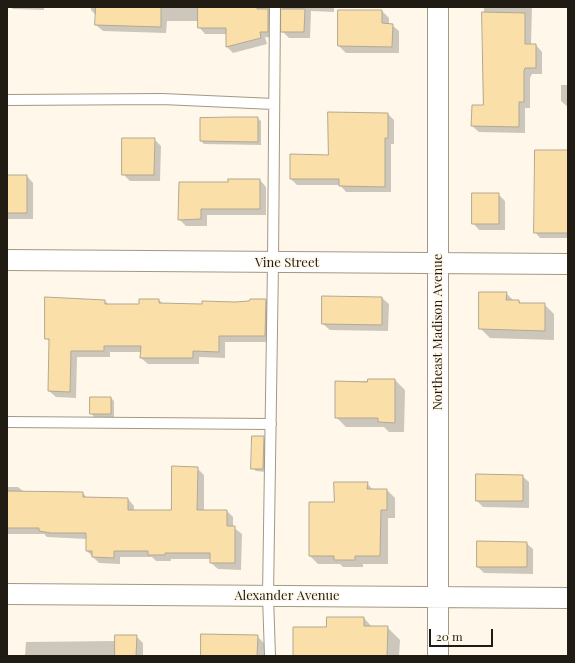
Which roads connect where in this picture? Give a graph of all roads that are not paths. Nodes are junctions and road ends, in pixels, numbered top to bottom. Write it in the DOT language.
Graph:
graph roads {
  1 [pos="275,7"];
  2 [pos="438,7"];
  3 [pos="7,100"];
  4 [pos="274,104"];
  5 [pos="7,260"];
  6 [pos="274,263"];
  7 [pos="438,264"];
  8 [pos="568,264"];
  9 [pos="7,422"];
  10 [pos="271,424"];
  11 [pos="7,594"];
  12 [pos="268,596"];
  13 [pos="438,597"];
  14 [pos="568,598"];
  15 [pos="270,656"];
  16 [pos="438,656"];
  1 -- 4 [label="lane"];
  2 -- 7 [label="street, Northeast Madison Avenue"];
  3 -- 4 [label="lane"];
  4 -- 6 [label="lane"];
  5 -- 6 [label="street, Vine Street"];
  6 -- 7 [label="street, Vine Street"];
  6 -- 10 [label="lane"];
  7 -- 8 [label="street, Vine Street"];
  7 -- 13 [label="street, Northeast Madison Avenue"];
  9 -- 10 [label="lane"];
  10 -- 12 [label="lane"];
  11 -- 12 [label="street, Alexander Avenue"];
  12 -- 13 [label="street, Alexander Avenue"];
  12 -- 15 [label="lane"];
  13 -- 14 [label="street, Alexander Avenue"];
  13 -- 16 [label="street, Northeast Madison Avenue"];
}
